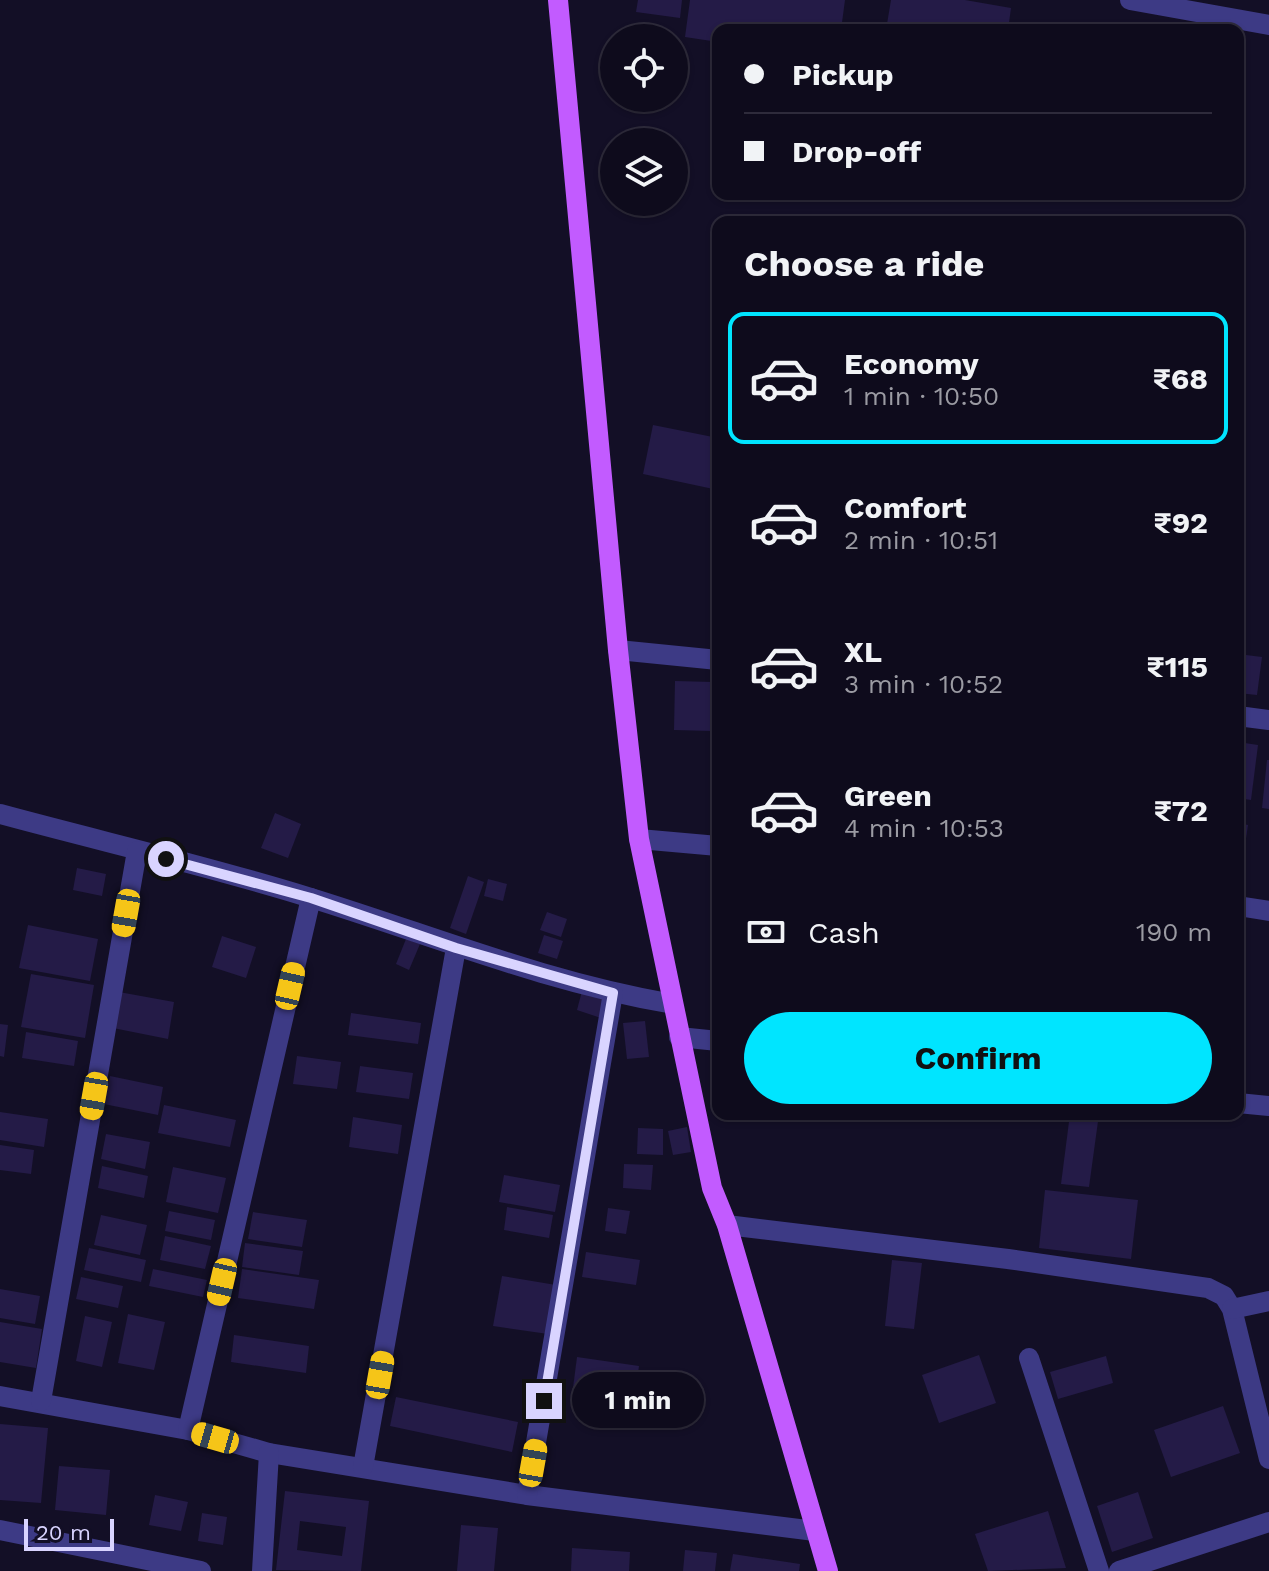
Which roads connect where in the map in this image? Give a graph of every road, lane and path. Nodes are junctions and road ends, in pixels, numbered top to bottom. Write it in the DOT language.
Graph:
graph roads {
  1 [pos="558,0"];
  2 [pos="1130,0"];
  3 [pos="1269,25"];
  4 [pos="618,650"];
  5 [pos="712,659"];
  6 [pos="1244,717"];
  7 [pos="1269,720"];
  8 [pos="0,814"];
  9 [pos="639,839"];
  10 [pos="712,845"];
  11 [pos="137,851"];
  12 [pos="311,898"];
  13 [pos="1244,907"];
  14 [pos="1269,911"];
  15 [pos="456,948"];
  16 [pos="613,993"];
  17 [pos="673,1004"];
  18 [pos="679,1037"];
  19 [pos="712,1040"];
  20 [pos="1244,1104"];
  21 [pos="1269,1106"];
  22 [pos="727,1225"];
  23 [pos="1269,1301"];
  24 [pos="1232,1309"];
  25 [pos="1029,1358"];
  26 [pos="0,1396"];
  27 [pos="41,1401"];
  28 [pos="188,1430"];
  29 [pos="269,1453"];
  30 [pos="1269,1459"];
  31 [pos="363,1467"];
  32 [pos="527,1495"];
  33 [pos="1269,1522"];
  34 [pos="0,1530"];
  35 [pos="815,1531"];
  36 [pos="201,1571"];
  37 [pos="262,1571"];
  38 [pos="828,1571"];
  39 [pos="1099,1571"];
  40 [pos="1119,1571"];
  1 -- 4 [label="main road"];
  2 -- 3 [label="street"];
  4 -- 5 [label="street"];
  4 -- 9 [label="main road"];
  6 -- 7 [label="street"];
  8 -- 11 [label="street"];
  9 -- 10 [label="street"];
  9 -- 17 [label="main road"];
  11 -- 12 [label="street"];
  11 -- 27 [label="street"];
  12 -- 15 [label="street"];
  12 -- 28 [label="street"];
  13 -- 14 [label="street"];
  15 -- 16 [label="street"];
  15 -- 31 [label="street"];
  16 -- 17 [label="street"];
  16 -- 32 [label="street"];
  17 -- 18 [label="main road"];
  18 -- 19 [label="street"];
  18 -- 22 [label="main road"];
  20 -- 21 [label="street"];
  22 -- 24 [label="street"];
  22 -- 35 [label="main road"];
  23 -- 24 [label="street"];
  24 -- 30 [label="street"];
  25 -- 39 [label="street"];
  26 -- 27 [label="street"];
  27 -- 28 [label="street"];
  28 -- 29 [label="street"];
  29 -- 31 [label="street"];
  29 -- 37 [label="street"];
  31 -- 32 [label="street"];
  32 -- 35 [label="street"];
  33 -- 40 [label="street"];
  34 -- 36 [label="street"];
  35 -- 38 [label="main road"];
}
